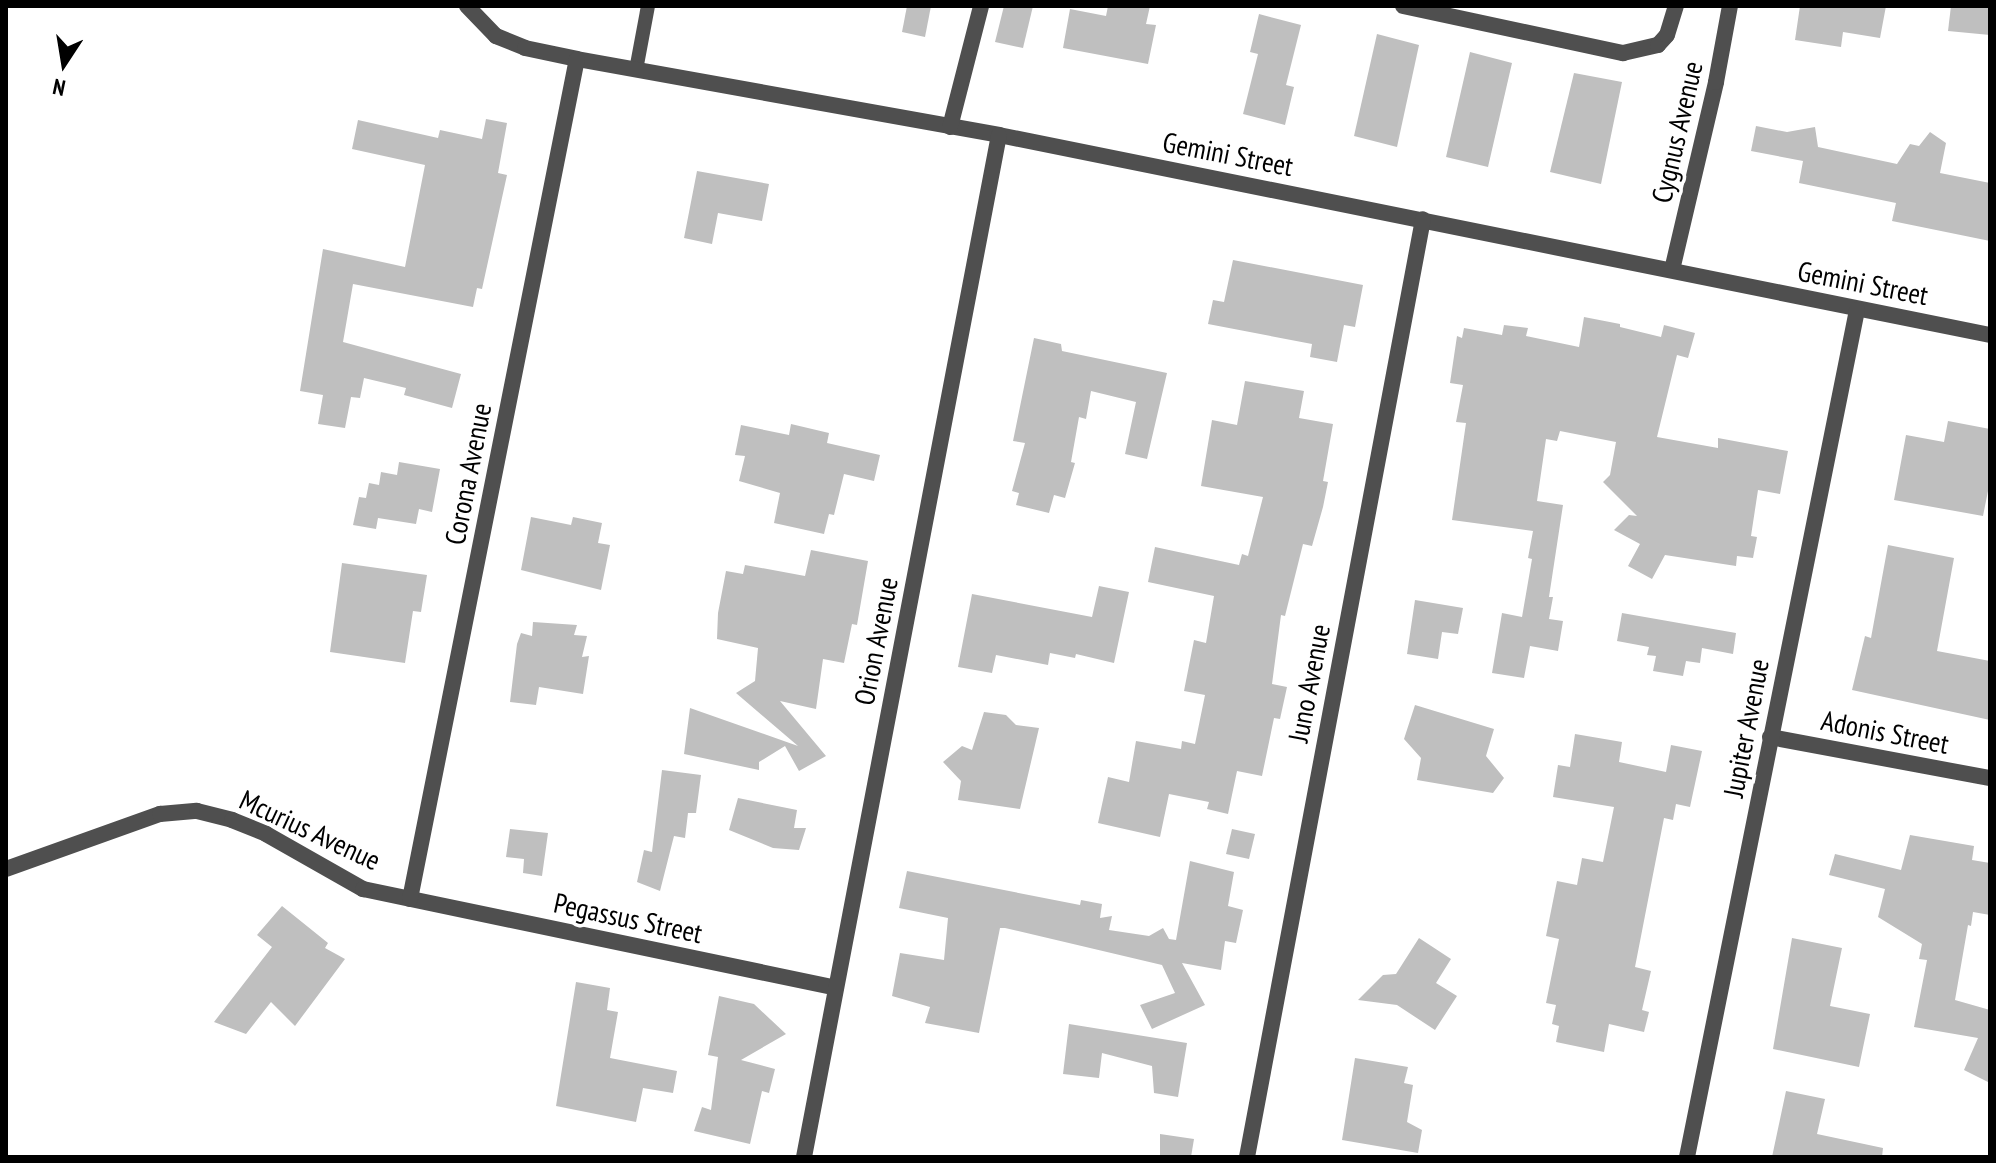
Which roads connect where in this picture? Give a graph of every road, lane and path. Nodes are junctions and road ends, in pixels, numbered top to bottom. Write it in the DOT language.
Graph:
graph roads {
  1 [pos="467,6"];
  2 [pos="648,6"];
  3 [pos="981,6"];
  4 [pos="1403,6"];
  5 [pos="1676,6"];
  6 [pos="1730,6"];
  7 [pos="577,59"];
  8 [pos="636,70"];
  9 [pos="950,127"];
  10 [pos="999,135"];
  11 [pos="1423,219"];
  12 [pos="1672,270"];
  13 [pos="1857,310"];
  14 [pos="1990,335"];
  15 [pos="1770,737"];
  16 [pos="1990,778"];
  17 [pos="6,869"];
  18 [pos="410,899"];
  19 [pos="836,988"];
  20 [pos="804,1157"];
  21 [pos="1247,1157"];
  22 [pos="1687,1157"];
  1 -- 7 [label="street, Gemini Street"];
  2 -- 8 [label="lane"];
  3 -- 9 [label="street"];
  4 -- 5 [label="street"];
  6 -- 12 [label="street, Cygnus Avenue"];
  7 -- 8 [label="street, Gemini Street"];
  7 -- 18 [label="street, Corona Avenue"];
  8 -- 9 [label="street, Gemini Street"];
  9 -- 10 [label="street, Gemini Street"];
  10 -- 11 [label="street, Gemini Street"];
  10 -- 19 [label="street, Orion Avenue"];
  11 -- 12 [label="street, Gemini Street"];
  11 -- 21 [label="street, Juno Avenue"];
  12 -- 13 [label="street, Gemini Street"];
  13 -- 14 [label="street, Gemini Street"];
  13 -- 15 [label="street, Jupiter Avenue"];
  15 -- 16 [label="street, Adonis Street"];
  15 -- 22 [label="street, Jupiter Avenue"];
  17 -- 18 [label="street, Mcurius Avenue"];
  18 -- 19 [label="street, Pegassus Street"];
  19 -- 20 [label="street, Orion Avenue"];
}
